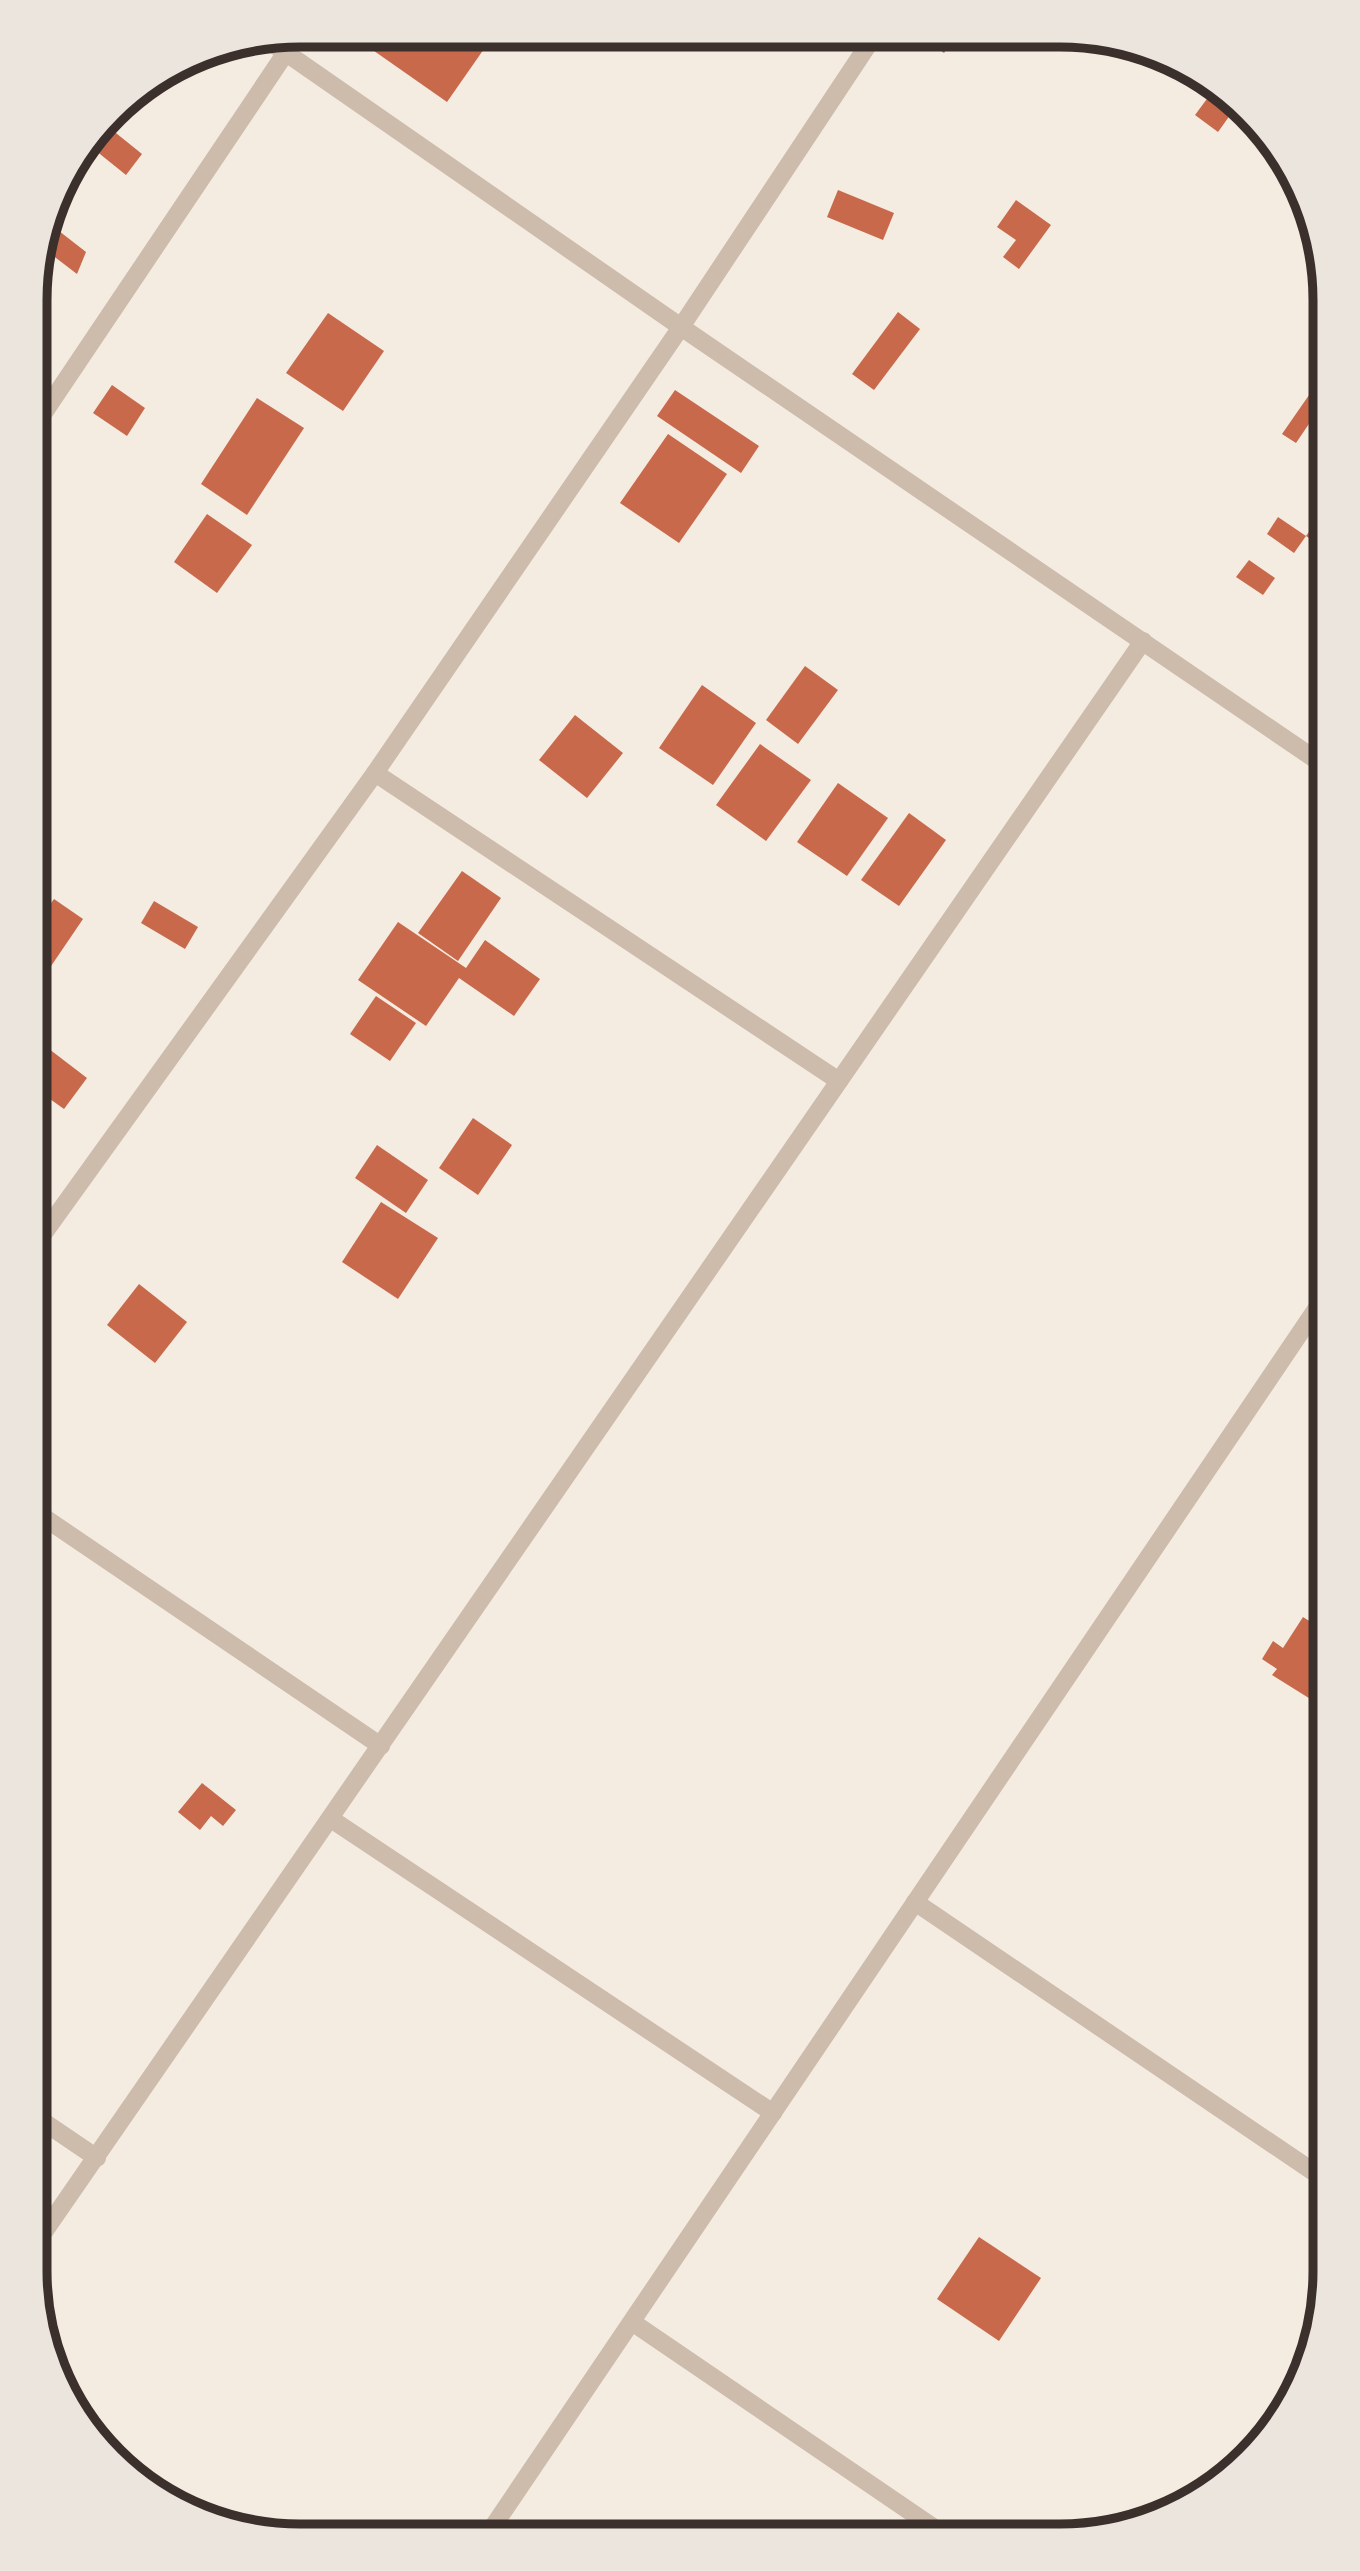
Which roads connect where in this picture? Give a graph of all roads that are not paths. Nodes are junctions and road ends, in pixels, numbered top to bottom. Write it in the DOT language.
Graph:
graph roads {
  1 [pos="866,47"];
  2 [pos="280,48"];
  3 [pos="289,48"];
  4 [pos="286,52"];
  5 [pos="681,327"];
  6 [pos="47,408"];
  7 [pos="1143,641"];
  8 [pos="1313,758"];
  9 [pos="375,773"];
  10 [pos="839,1081"];
  11 [pos="47,1229"];
  12 [pos="1313,1314"];
  13 [pos="47,1519"];
  14 [pos="381,1746"];
  15 [pos="331,1819"];
  16 [pos="915,1902"];
  17 [pos="773,2113"];
  18 [pos="47,2124"];
  19 [pos="97,2158"];
  20 [pos="1313,2172"];
  21 [pos="47,2228"];
  22 [pos="632,2322"];
  23 [pos="495,2524"];
  24 [pos="928,2524"];
  1 -- 5 [label="street"];
  2 -- 4 [label="street"];
  3 -- 4 [label="street"];
  4 -- 5 [label="street"];
  4 -- 6 [label="street"];
  5 -- 7 [label="street"];
  5 -- 9 [label="street"];
  7 -- 8 [label="street"];
  7 -- 10 [label="street"];
  9 -- 10 [label="street"];
  9 -- 11 [label="street"];
  10 -- 14 [label="street"];
  12 -- 16 [label="street"];
  13 -- 14 [label="street"];
  14 -- 15 [label="street"];
  15 -- 17 [label="street"];
  15 -- 19 [label="street"];
  16 -- 17 [label="street"];
  16 -- 20 [label="street"];
  17 -- 22 [label="street"];
  18 -- 19 [label="street"];
  19 -- 21 [label="street"];
  22 -- 23 [label="street"];
  22 -- 24 [label="street"];
}
